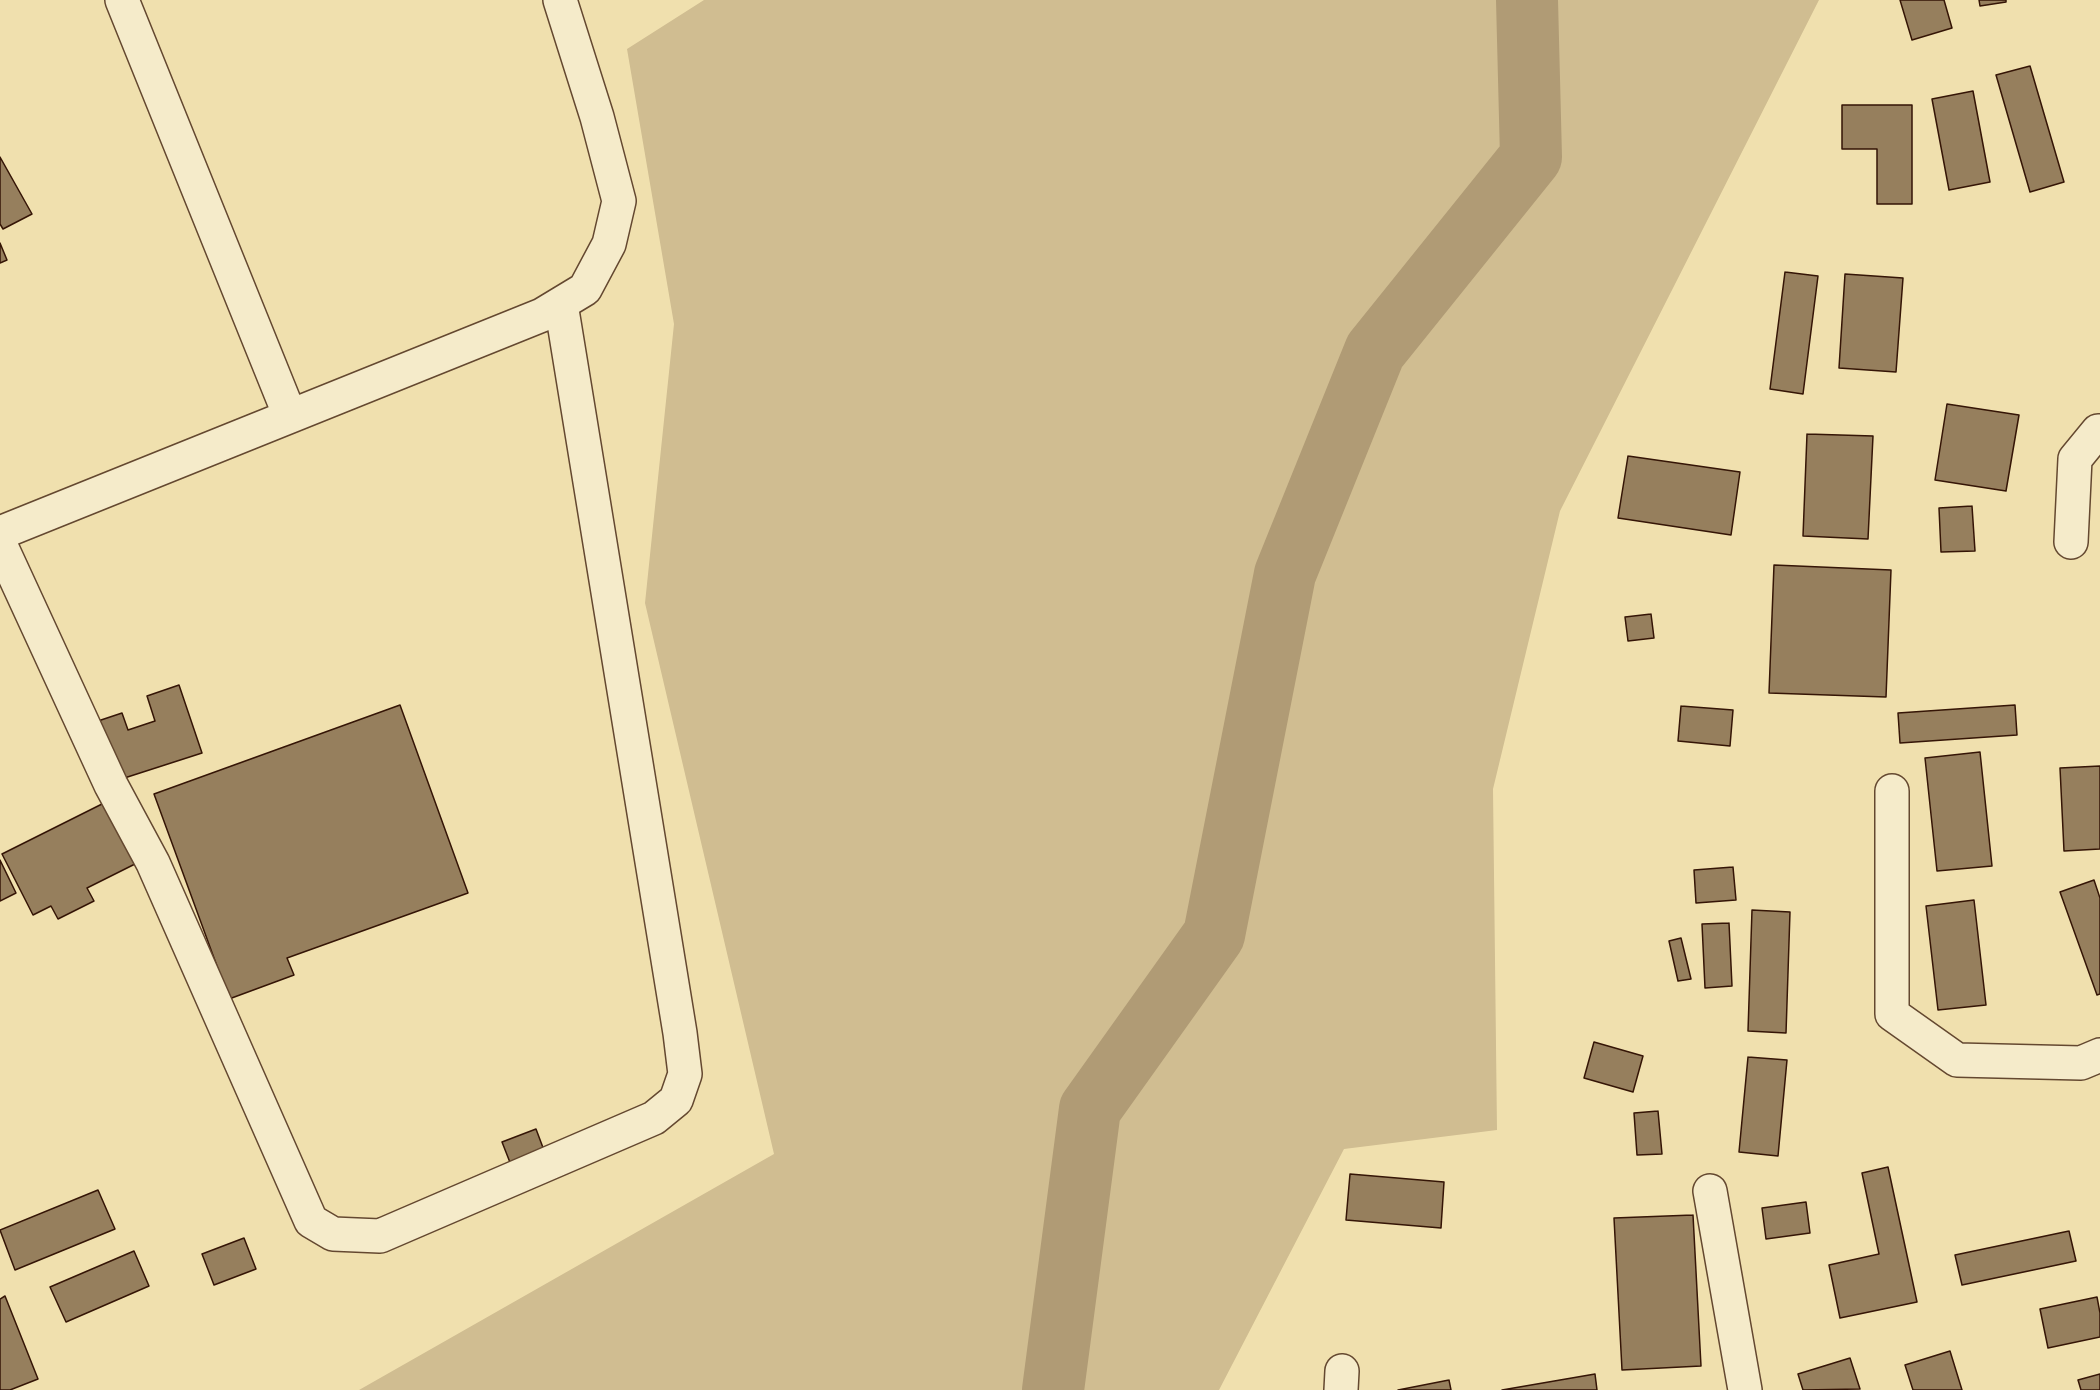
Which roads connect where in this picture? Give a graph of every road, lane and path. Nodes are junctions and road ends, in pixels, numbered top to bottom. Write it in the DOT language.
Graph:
graph roads {
  1 [pos="122,0"];
  2 [pos="560,0"];
  3 [pos="561,304"];
  4 [pos="290,417"];
  5 [pos="2100,431"];
  6 [pos="0,533"];
  7 [pos="2071,542"];
  8 [pos="0,544"];
  9 [pos="1892,791"];
  10 [pos="2100,1055"];
  11 [pos="1710,1191"];
  12 [pos="1745,1390"];
  1 -- 4 [label="street"];
  2 -- 3 [label="street"];
  3 -- 4 [label="street"];
  3 -- 8 [label="street"];
  4 -- 6 [label="street"];
  5 -- 7 [label="street"];
  9 -- 10 [label="street"];
  11 -- 12 [label="street"];
}
